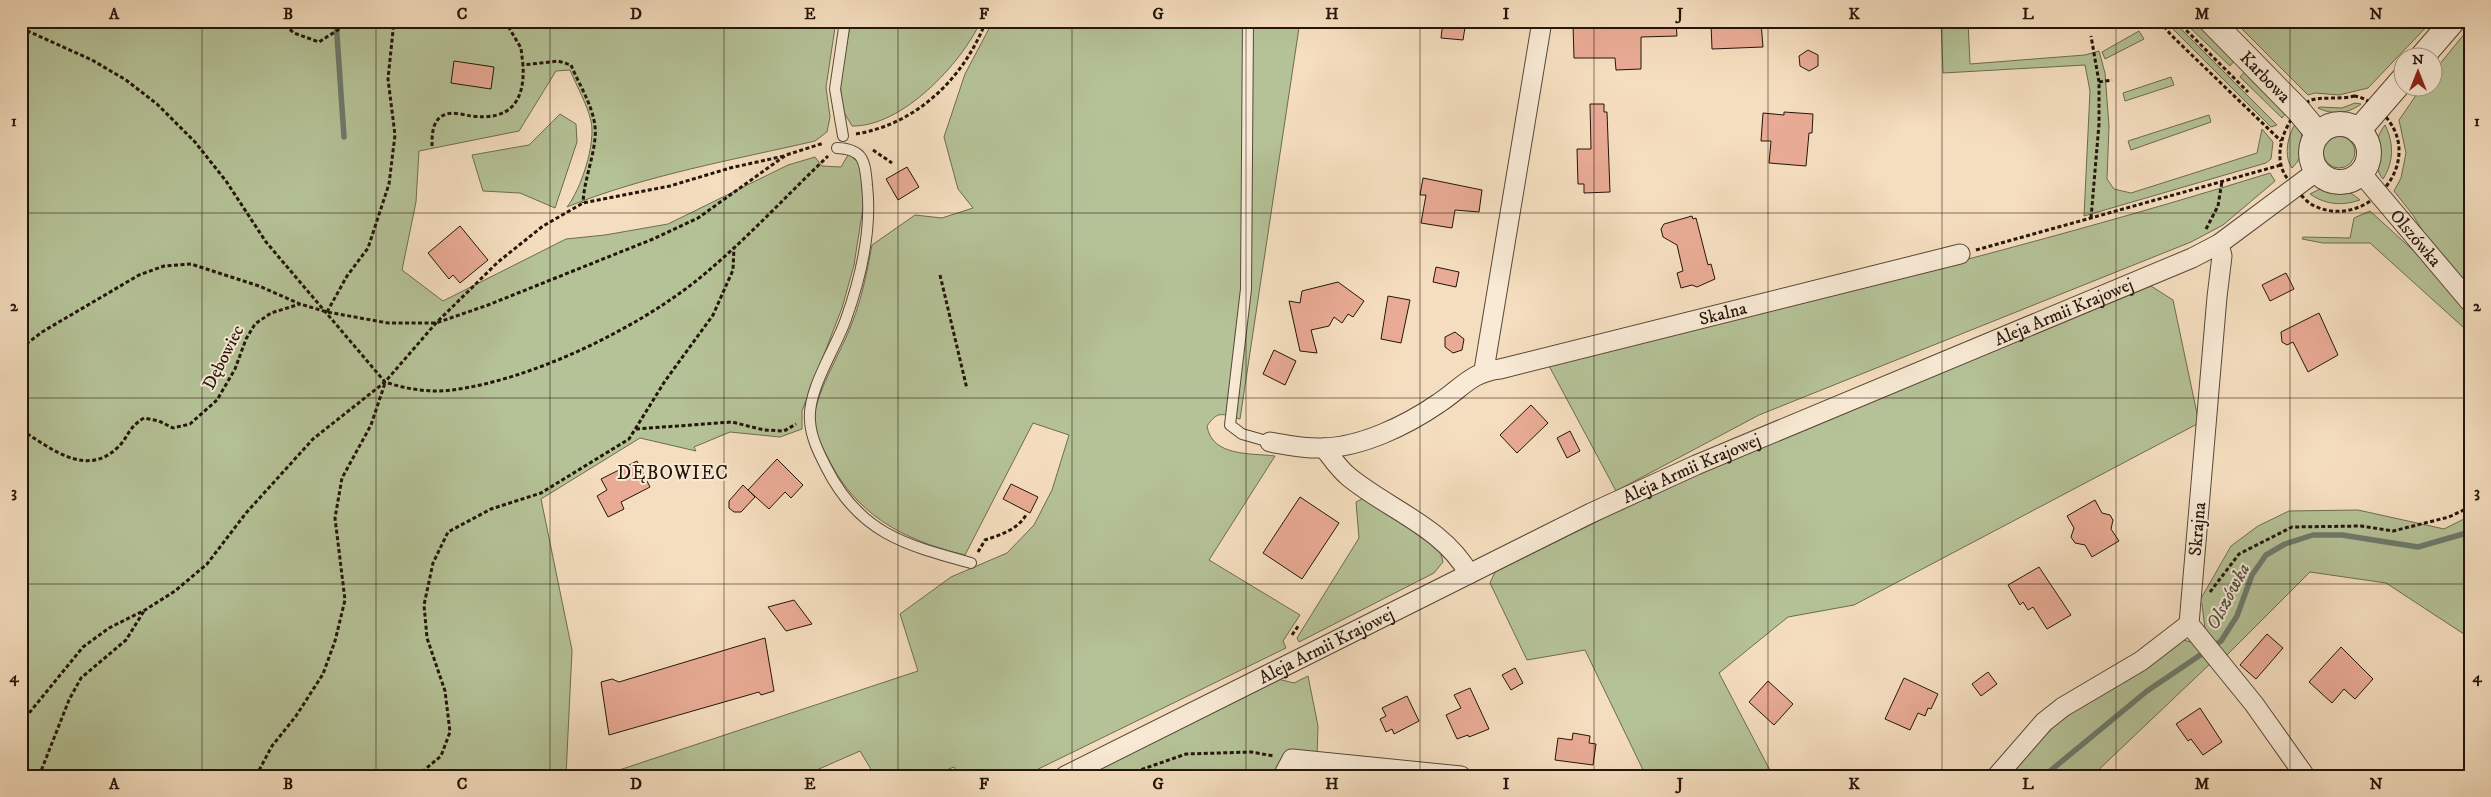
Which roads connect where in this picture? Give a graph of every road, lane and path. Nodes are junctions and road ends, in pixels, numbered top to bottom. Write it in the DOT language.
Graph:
graph roads {
  1 [pos="280,21"];
  2 [pos="352,21"];
  3 [pos="394,21"];
  4 [pos="505,21"];
  5 [pos="845,21"];
  6 [pos="986,21"];
  7 [pos="1248,21"];
  8 [pos="1542,21"];
  9 [pos="2160,21"];
  10 [pos="2176,21"];
  11 [pos="2212,21"];
  12 [pos="2453,21"];
  13 [pos="21,28"];
  14 [pos="2091,36"];
  15 [pos="2430,48"];
  16 [pos="523,65"];
  17 [pos="2112,80"];
  18 [pos="2099,82"];
  19 [pos="2394,89"];
  20 [pos="2252,96"];
  21 [pos="2377,108"];
  22 [pos="2288,120"];
  23 [pos="2358,130"];
  24 [pos="2318,134"];
  25 [pos="843,136"];
  26 [pos="2281,141"];
  27 [pos="432,146"];
  28 [pos="837,148"];
  29 [pos="786,155"];
  30 [pos="2317,171"];
  31 [pos="2360,173"];
  32 [pos="2222,181"];
  33 [pos="2295,188"];
  34 [pos="2378,194"];
  35 [pos="583,203"];
  36 [pos="2091,218"];
  37 [pos="2202,237"];
  38 [pos="2220,244"];
  39 [pos="734,246"];
  40 [pos="1960,254"];
  41 [pos="940,275"];
  42 [pos="2470,302"];
  43 [pos="300,304"];
  44 [pos="327,312"];
  45 [pos="436,322"];
  46 [pos="21,348"];
  47 [pos="1484,370"];
  48 [pos="385,382"];
  49 [pos="967,388"];
  50 [pos="810,409"];
  51 [pos="635,429"];
  52 [pos="21,433"];
  53 [pos="1270,442"];
  54 [pos="1324,448"];
  55 [pos="2470,507"];
  56 [pos="1026,515"];
  57 [pos="971,563"];
  58 [pos="1468,574"];
  59 [pos="145,610"];
  60 [pos="2189,620"];
  61 [pos="1299,625"];
  62 [pos="1292,635"];
  63 [pos="21,723"];
  64 [pos="1287,769"];
  65 [pos="39,776"];
  66 [pos="256,776"];
  67 [pos="417,776"];
  68 [pos="1065,776"];
  69 [pos="1123,776"];
  70 [pos="1461,776"];
  71 [pos="1997,776"];
  72 [pos="2305,776"];
  1 -- 2 [label="path"];
  3 -- 44 [label="path"];
  4 -- 16 [label="path"];
  5 -- 25 [label="lane"];
  6 -- 25 [label="path"];
  7 -- 53 [label="lane"];
  8 -- 47 [label="street"];
  9 -- 26 [label="path"];
  10 -- 20 [label="path"];
  11 -- 22 [label="street, Karbowa"];
  12 -- 15 [label="street"];
  13 -- 44 [label="path"];
  14 -- 18 [label="path"];
  16 -- 27 [label="path"];
  16 -- 35 [label="path"];
  17 -- 18 [label="path"];
  18 -- 36 [label="path"];
  19 -- 21 [label="street"];
  21 -- 22 [label="path"];
  21 -- 23 [label="street"];
  21 -- 34 [label="path"];
  22 -- 24 [label="street, Karbowa"];
  22 -- 26 [label="path"];
  23 -- 24 [label="street"];
  23 -- 31 [label="street"];
  24 -- 30 [label="street"];
  25 -- 29 [label="path"];
  26 -- 32 [label="path"];
  28 -- 39 [label="path"];
  28 -- 50 [label="lane"];
  29 -- 35 [label="path"];
  29 -- 45 [label="path"];
  30 -- 31 [label="street"];
  30 -- 33 [label="street, Aleja Armii Krajowej"];
  31 -- 34 [label="street, Olszówka"];
  32 -- 36 [label="path"];
  32 -- 37 [label="path"];
  33 -- 34 [label="path"];
  33 -- 38 [label="street, Aleja Armii Krajowej"];
  34 -- 42 [label="street, Olszówka"];
  35 -- 45 [label="path"];
  36 -- 40 [label="path"];
  38 -- 58 [label="street, Aleja Armii Krajowej"];
  38 -- 60 [label="street, Skrajna"];
  39 -- 48 [label="path"];
  39 -- 51 [label="path"];
  40 -- 47 [label="street, Skalna"];
  41 -- 49 [label="path"];
  43 -- 44 [label="path"];
  43 -- 46 [label="path"];
  43 -- 52 [label="path, Dębowiec"];
  44 -- 45 [label="path"];
  44 -- 48 [label="path"];
  45 -- 48 [label="path"];
  47 -- 54 [label="street, Skalna"];
  48 -- 59 [label="path"];
  48 -- 66 [label="path"];
  50 -- 51 [label="path"];
  50 -- 57 [label="lane"];
  51 -- 67 [label="path"];
  53 -- 54 [label="street, Skalna"];
  54 -- 58 [label="street"];
  55 -- 60 [label="path"];
  56 -- 57 [label="path"];
  58 -- 68 [label="street, Aleja Armii Krajowej"];
  59 -- 63 [label="path"];
  59 -- 65 [label="path"];
  60 -- 71 [label="street"];
  60 -- 72 [label="street"];
  61 -- 62 [label="path"];
  64 -- 69 [label="path"];
  64 -- 70 [label="street"];
}
